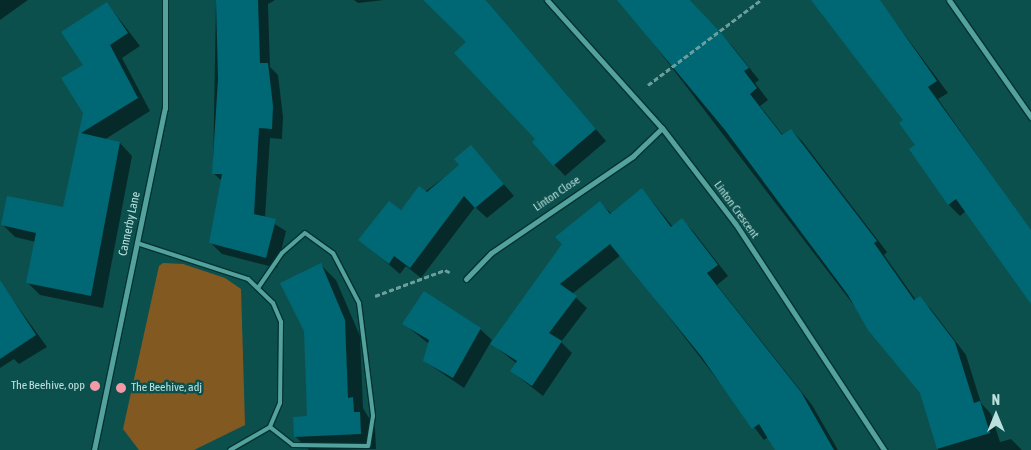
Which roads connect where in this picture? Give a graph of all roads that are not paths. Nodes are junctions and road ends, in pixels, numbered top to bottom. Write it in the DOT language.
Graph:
graph roads {
  1 [pos="165,0"];
  2 [pos="547,0"];
  3 [pos="949,0"];
  4 [pos="1031,118"];
  5 [pos="662,128"];
  6 [pos="136,243"];
  7 [pos="466,279"];
  8 [pos="258,288"];
  9 [pos="270,427"];
  10 [pos="94,450"];
  11 [pos="230,450"];
  12 [pos="884,450"];
  1 -- 6 [label="street, Cannerby Lane"];
  2 -- 5 [label="street, Linton Crescent"];
  3 -- 4 [label="street"];
  5 -- 7 [label="street, Linton Close"];
  5 -- 12 [label="street, Linton Crescent"];
  6 -- 8 [label="lane"];
  6 -- 10 [label="street, Cannerby Lane"];
  8 -- 9 [label="lane"];
  8 -- 9 [label="lane"];
  9 -- 11 [label="lane"];
}
